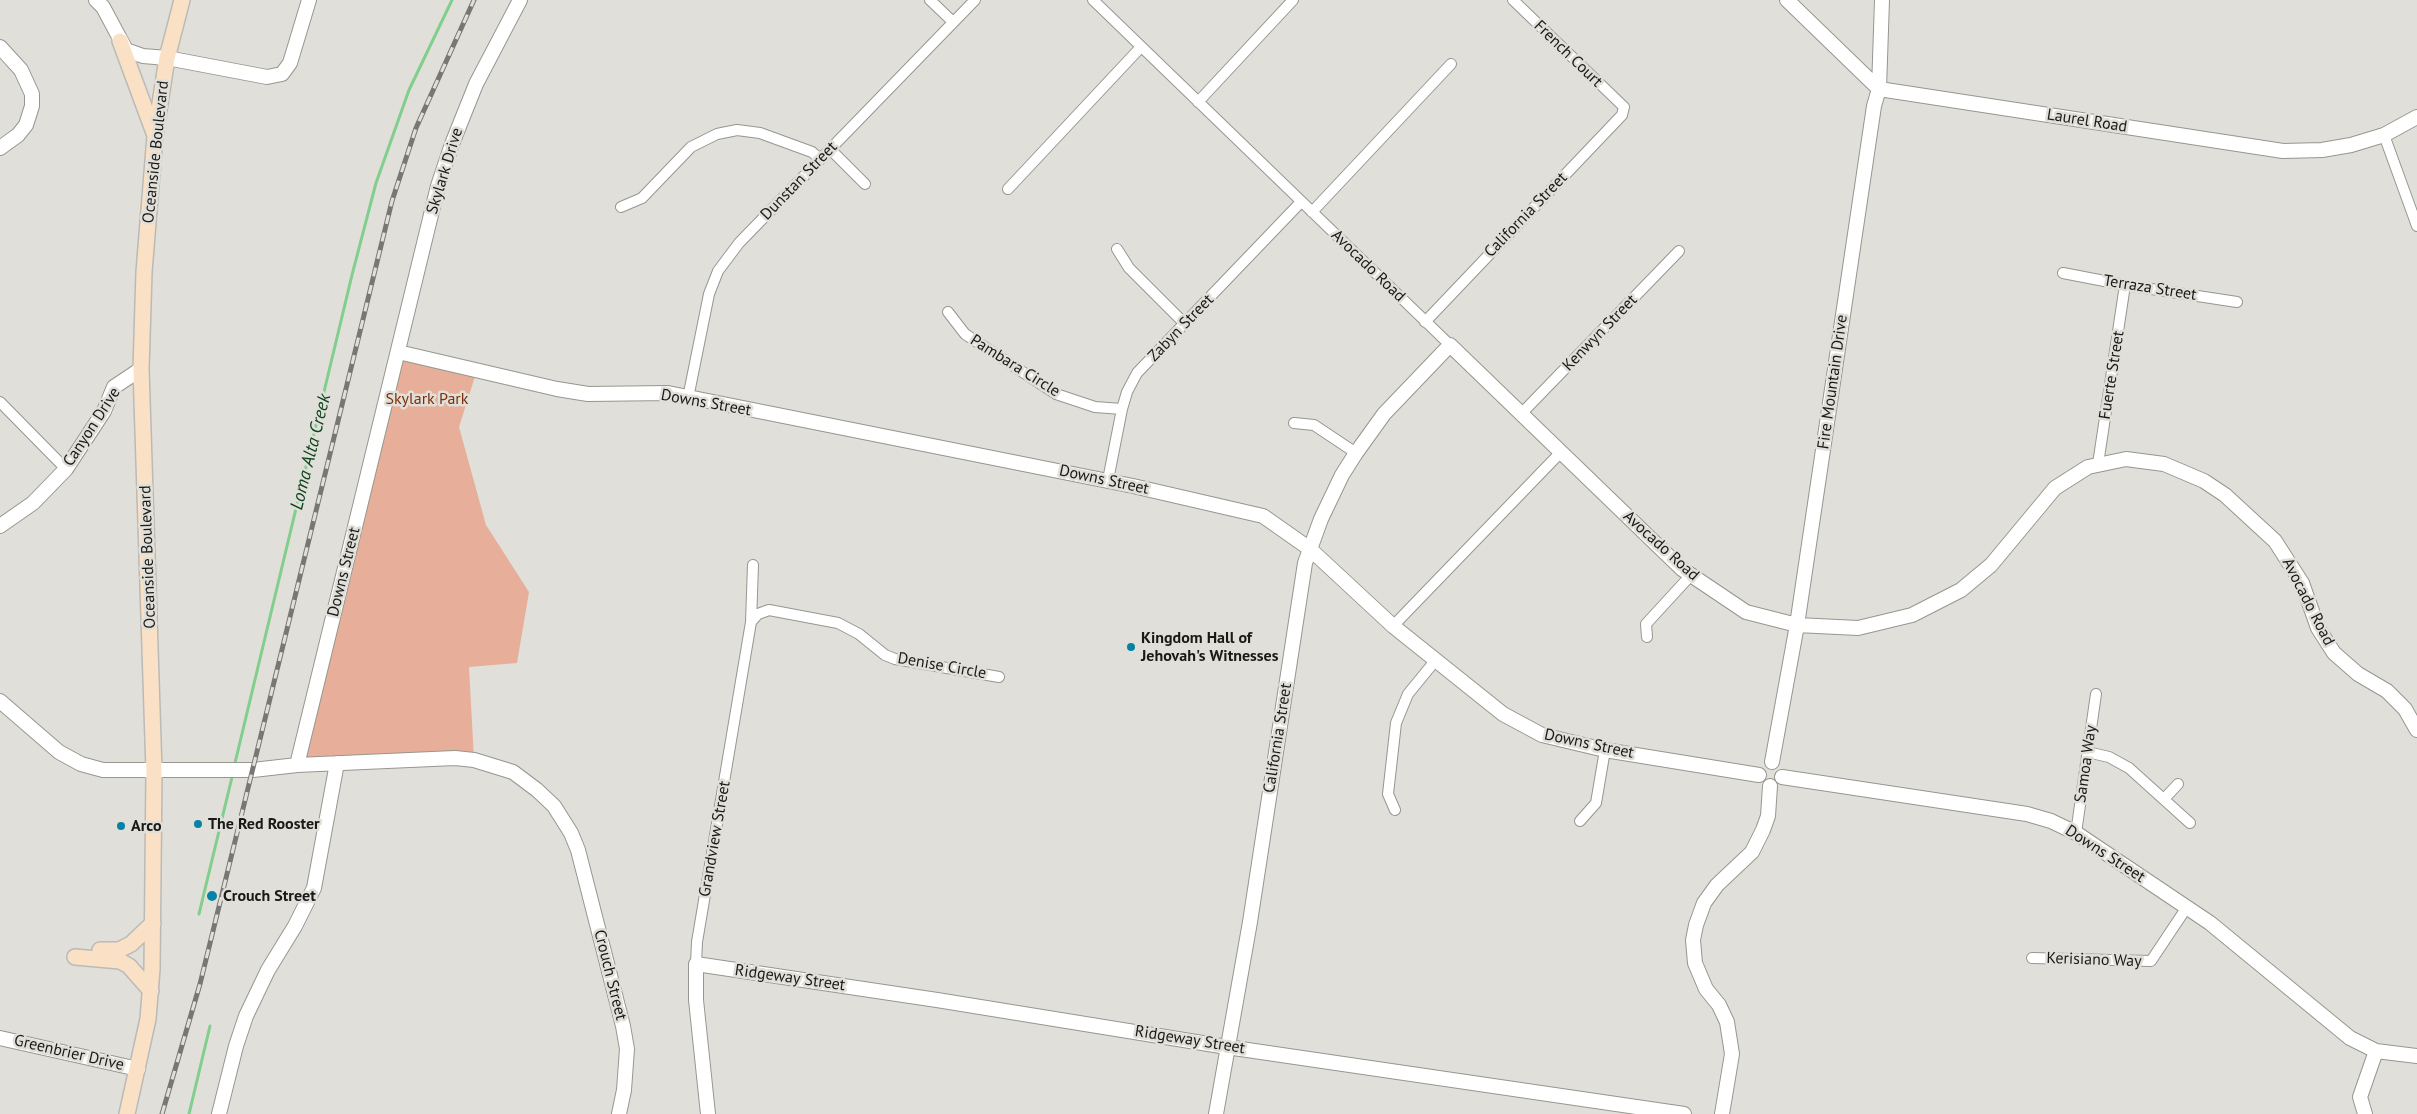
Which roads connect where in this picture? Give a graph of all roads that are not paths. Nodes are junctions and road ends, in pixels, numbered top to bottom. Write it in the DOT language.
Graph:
graph roads {
  1 [pos="96,0"];
  2 [pos="182,0"];
  3 [pos="309,0"];
  4 [pos="520,0"];
  5 [pos="930,0"];
  6 [pos="975,0"];
  7 [pos="1093,0"];
  8 [pos="1293,0"];
  9 [pos="1513,0"];
  10 [pos="1787,0"];
  11 [pos="1882,0"];
  12 [pos="953,22"];
  13 [pos="120,41"];
  14 [pos="0,47"];
  15 [pos="1142,47"];
  16 [pos="167,58"];
  17 [pos="1451,64"];
  18 [pos="1879,89"];
  19 [pos="1198,102"];
  20 [pos="1624,107"];
  21 [pos="2417,117"];
  22 [pos="155,136"];
  23 [pos="2384,136"];
  24 [pos="0,148"];
  25 [pos="830,150"];
  26 [pos="820,159"];
  27 [pos="866,184"];
  28 [pos="1008,189"];
  29 [pos="1301,202"];
  30 [pos="621,206"];
  31 [pos="1312,212"];
  32 [pos="2417,226"];
  33 [pos="1117,249"];
  34 [pos="1679,251"];
  35 [pos="2063,273"];
  36 [pos="2125,285"];
  37 [pos="2236,302"];
  38 [pos="948,312"];
  39 [pos="1425,322"];
  40 [pos="1185,324"];
  41 [pos="1450,346"];
  42 [pos="398,352"];
  43 [pos="142,369"];
  44 [pos="688,398"];
  45 [pos="0,402"];
  46 [pos="1122,409"];
  47 [pos="1521,414"];
  48 [pos="1294,423"];
  49 [pos="1561,452"];
  50 [pos="1356,453"];
  51 [pos="2098,464"];
  52 [pos="66,469"];
  53 [pos="1108,480"];
  54 [pos="0,526"];
  55 [pos="1310,549"];
  56 [pos="753,565"];
  57 [pos="1691,576"];
  58 [pos="751,622"];
  59 [pos="1797,625"];
  60 [pos="1393,626"];
  61 [pos="1647,637"];
  62 [pos="1435,661"];
  63 [pos="999,677"];
  64 [pos="2096,694"];
  65 [pos="0,701"];
  66 [pos="2417,730"];
  67 [pos="1605,750"];
  68 [pos="2088,752"];
  69 [pos="1772,762"];
  70 [pos="336,763"];
  71 [pos="297,765"];
  72 [pos="154,772"];
  73 [pos="1759,775"];
  74 [pos="1782,778"];
  75 [pos="2178,784"];
  76 [pos="1770,786"];
  77 [pos="2164,799"];
  78 [pos="1395,810"];
  79 [pos="1580,821"];
  80 [pos="2190,823"];
  81 [pos="2076,833"];
  82 [pos="2187,908"];
  83 [pos="153,922"];
  84 [pos="2032,958"];
  85 [pos="696,964"];
  86 [pos="151,991"];
  87 [pos="0,1038"];
  88 [pos="1227,1047"];
  89 [pos="2376,1051"];
  90 [pos="2417,1056"];
  91 [pos="138,1069"];
  92 [pos="127,1114"];
  93 [pos="219,1114"];
  94 [pos="619,1114"];
  95 [pos="708,1114"];
  96 [pos="1216,1114"];
  97 [pos="1684,1114"];
  98 [pos="1722,1114"];
  99 [pos="2365,1114"];
  1 -- 13 [label="street"];
  2 -- 16 [label="main road, Oceanside Boulevard"];
  3 -- 16 [label="street"];
  4 -- 42 [label="street, Skylark Drive"];
  5 -- 12 [label="street"];
  6 -- 12 [label="street, Dunstan Street"];
  7 -- 15 [label="street, Avocado Road"];
  8 -- 19 [label="street"];
  9 -- 20 [label="street, French Court"];
  10 -- 18 [label="street"];
  11 -- 18 [label="street, Fire Mountain Drive"];
  12 -- 25 [label="street, Dunstan Street"];
  13 -- 16 [label="street"];
  13 -- 22 [label="main road"];
  14 -- 24 [label="street"];
  15 -- 19 [label="street, Avocado Road"];
  15 -- 28 [label="street"];
  16 -- 22 [label="main road, Oceanside Boulevard"];
  17 -- 31 [label="street"];
  18 -- 23 [label="street, Laurel Road"];
  18 -- 59 [label="street, Fire Mountain Drive"];
  19 -- 29 [label="street, Avocado Road"];
  20 -- 39 [label="street, California Street"];
  21 -- 23 [label="street, Laurel Road"];
  22 -- 43 [label="main road, Oceanside Boulevard"];
  23 -- 32 [label="street"];
  25 -- 26 [label="street, Dunstan Street"];
  25 -- 27 [label="street"];
  26 -- 30 [label="street"];
  26 -- 44 [label="street, Dunstan Street"];
  29 -- 31 [label="street, Avocado Road"];
  29 -- 40 [label="street, Zabyn Street"];
  31 -- 39 [label="street, Avocado Road"];
  33 -- 40 [label="street"];
  34 -- 47 [label="street, Kenwyn Street"];
  35 -- 36 [label="street, Terraza Street"];
  36 -- 37 [label="street, Terraza Street"];
  36 -- 51 [label="street, Fuerte Street"];
  38 -- 46 [label="street, Pambara Circle"];
  39 -- 41 [label="street, Avocado Road"];
  40 -- 46 [label="street, Zabyn Street"];
  41 -- 47 [label="street, Avocado Road"];
  41 -- 50 [label="street, California Street"];
  42 -- 44 [label="street, Downs Street"];
  42 -- 71 [label="street, Downs Street"];
  43 -- 52 [label="street, Canyon Drive"];
  43 -- 72 [label="main road, Oceanside Boulevard"];
  44 -- 53 [label="street, Downs Street"];
  45 -- 52 [label="street"];
  46 -- 53 [label="street, Zabyn Street"];
  47 -- 49 [label="street, Avocado Road"];
  48 -- 50 [label="street"];
  49 -- 57 [label="street, Avocado Road"];
  49 -- 60 [label="street"];
  50 -- 55 [label="street, California Street"];
  51 -- 59 [label="street, Avocado Road"];
  51 -- 66 [label="street, Avocado Road"];
  52 -- 54 [label="street, Canyon Drive"];
  53 -- 55 [label="street, Downs Street"];
  55 -- 60 [label="street, Downs Street"];
  55 -- 88 [label="street, California Street"];
  56 -- 58 [label="street, Grandview Street"];
  57 -- 59 [label="street, Avocado Road"];
  57 -- 61 [label="street"];
  58 -- 63 [label="street, Denise Circle"];
  58 -- 85 [label="street, Grandview Street"];
  59 -- 69 [label="street, Fire Mountain Drive"];
  60 -- 62 [label="street, Downs Street"];
  62 -- 67 [label="street, Downs Street"];
  62 -- 78 [label="street"];
  64 -- 68 [label="street, Samoa Way"];
  65 -- 72 [label="street, Crouch Street"];
  67 -- 73 [label="street, Downs Street"];
  67 -- 79 [label="street"];
  68 -- 77 [label="street"];
  68 -- 81 [label="street, Samoa Way"];
  69 -- 73 [label="street"];
  69 -- 74 [label="street"];
  70 -- 71 [label="street, Crouch Street"];
  70 -- 93 [label="street"];
  70 -- 94 [label="street, Crouch Street"];
  71 -- 72 [label="street, Crouch Street"];
  72 -- 83 [label="main road, Oceanside Boulevard"];
  73 -- 76 [label="street"];
  74 -- 76 [label="street"];
  74 -- 81 [label="street, Downs Street"];
  75 -- 77 [label="street"];
  76 -- 98 [label="street"];
  77 -- 80 [label="street"];
  81 -- 82 [label="street, Downs Street"];
  82 -- 84 [label="street, Kerisiano Way"];
  82 -- 89 [label="street, Downs Street"];
  83 -- 86 [label="main road, Oceanside Boulevard"];
  83 -- 86 [label="main road"];
  85 -- 88 [label="street, Ridgeway Street"];
  85 -- 95 [label="street, Grandview Street"];
  86 -- 91 [label="main road, Oceanside Boulevard"];
  87 -- 91 [label="street, Greenbrier Drive"];
  88 -- 96 [label="street, California Street"];
  88 -- 97 [label="street, Ridgeway Street"];
  89 -- 90 [label="street, Downs Street"];
  89 -- 99 [label="street"];
  91 -- 92 [label="main road, Oceanside Boulevard"];
}
